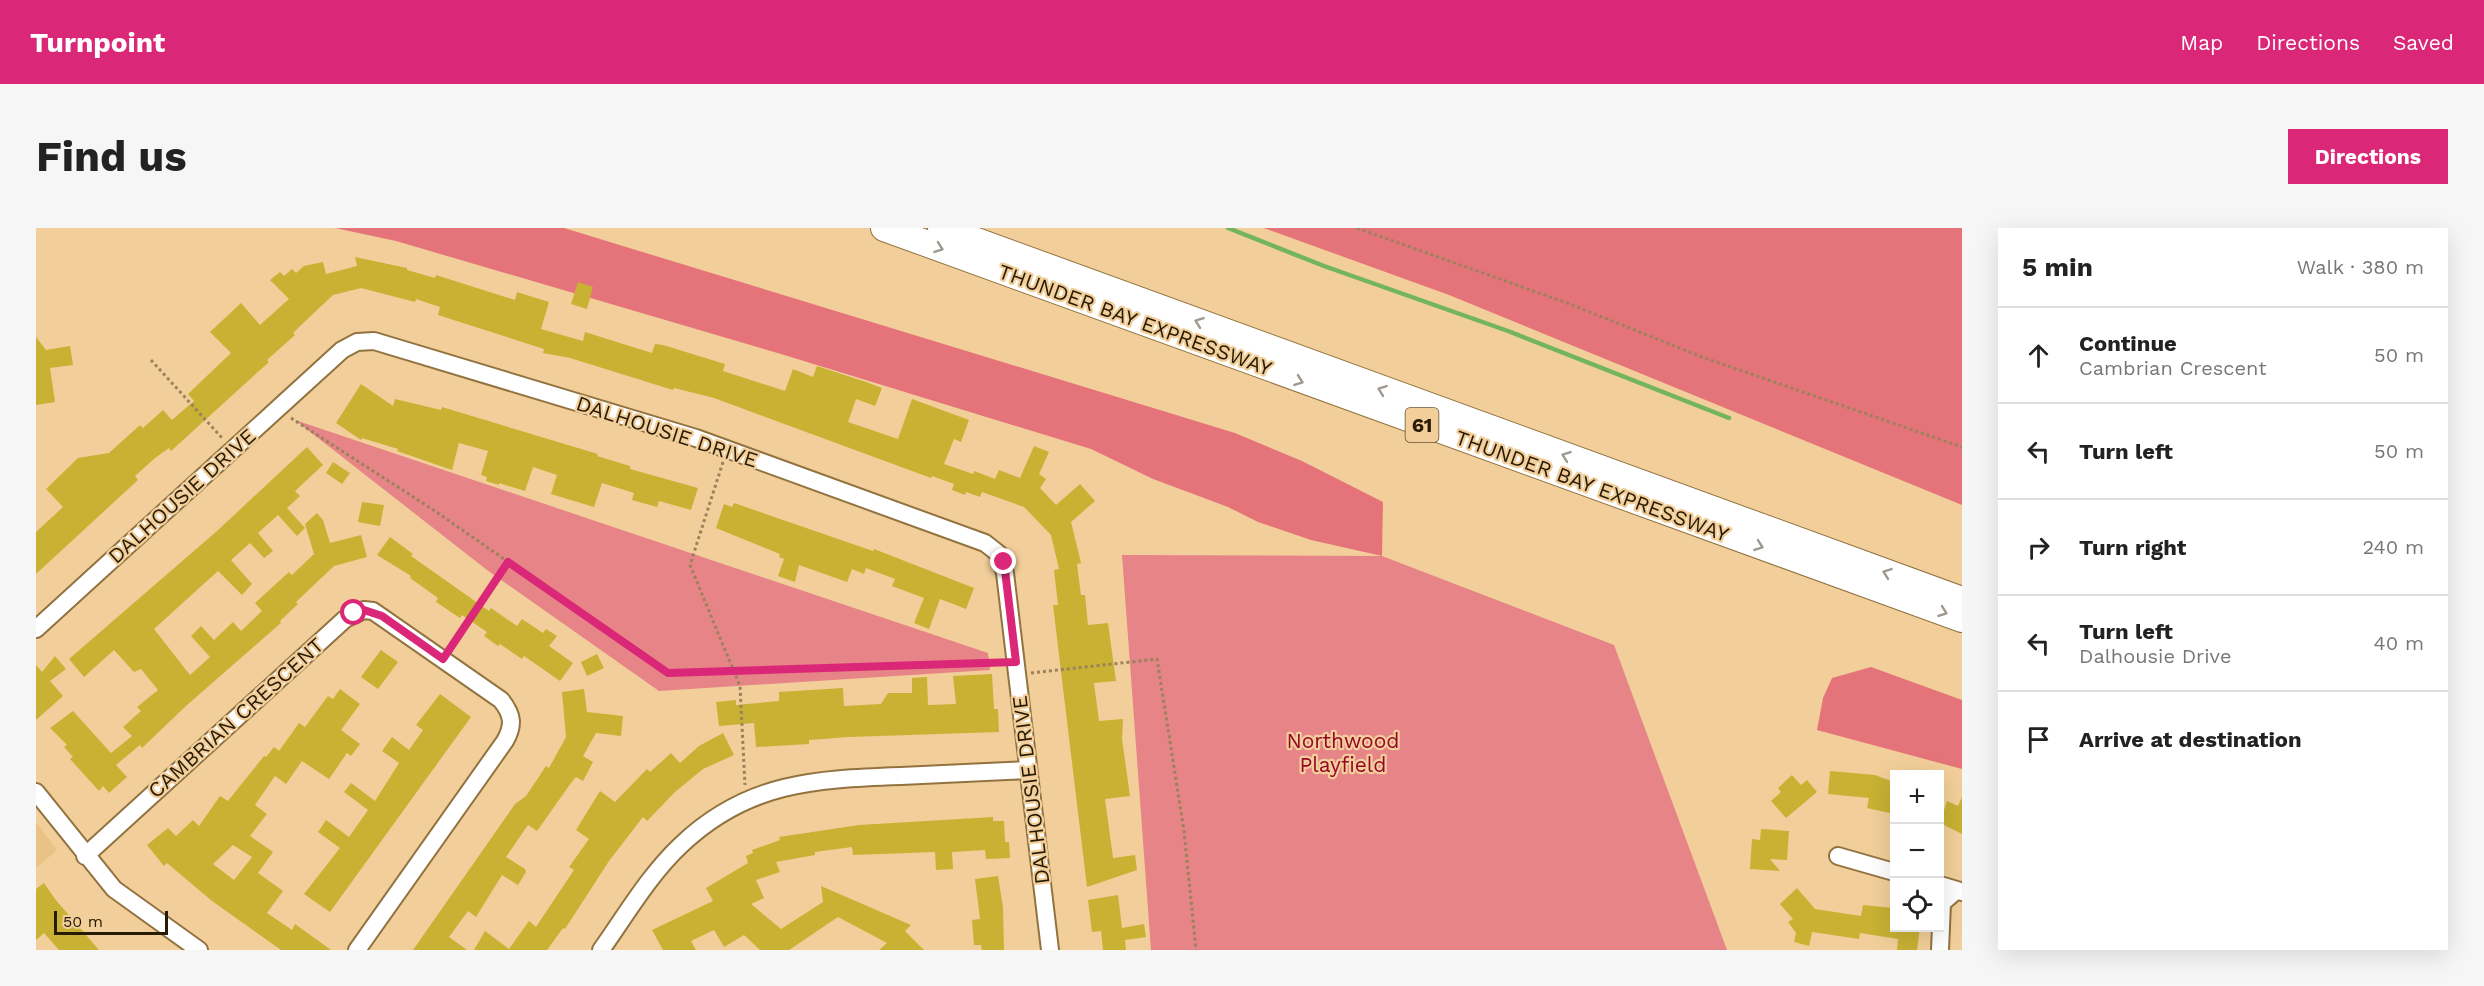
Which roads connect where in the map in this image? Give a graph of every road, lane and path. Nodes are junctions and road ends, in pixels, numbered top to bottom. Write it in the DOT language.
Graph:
graph roads {
  1 [pos="884,228"];
  2 [pos="941,228"];
  3 [pos="1357,228"];
  4 [pos="151,360"];
  5 [pos="278,408"];
  6 [pos="1962,447"];
  7 [pos="728,449"];
  8 [pos="232,450"];
  9 [pos="508,562"];
  10 [pos="1962,600"];
  11 [pos="1962,619"];
  12 [pos="36,629"];
  13 [pos="443,659"];
  14 [pos="1017,668"];
  15 [pos="736,671"];
  16 [pos="1028,770"];
  17 [pos="36,792"];
  18 [pos="745,802"];
  19 [pos="85,856"];
  20 [pos="1838,856"];
  21 [pos="1890,871"];
  22 [pos="1944,886"];
  23 [pos="1959,891"];
  24 [pos="199,950"];
  25 [pos="357,950"];
  26 [pos="600,950"];
  27 [pos="1050,950"];
  28 [pos="1196,950"];
  29 [pos="1940,950"];
  1 -- 11 [label="highway, THUNDER BAY EXPRESSWAY / 61, one-way"];
  10 -- 2 [label="highway, THUNDER BAY EXPRESSWAY / 61, one-way"];
  3 -- 6 [label="path"];
  4 -- 8 [label="path"];
  5 -- 7 [label="street, DALHOUSIE DRIVE"];
  5 -- 8 [label="street, DALHOUSIE DRIVE"];
  5 -- 9 [label="path"];
  7 -- 14 [label="street, DALHOUSIE DRIVE"];
  7 -- 15 [label="path"];
  8 -- 12 [label="street, DALHOUSIE DRIVE"];
  9 -- 13 [label="path"];
  9 -- 15 [label="path"];
  13 -- 19 [label="street, CAMBRIAN CRESCENT"];
  13 -- 25 [label="street, CAMBRIAN CRESCENT"];
  14 -- 15 [label="path"];
  14 -- 16 [label="street, DALHOUSIE DRIVE"];
  14 -- 28 [label="path"];
  15 -- 18 [label="path"];
  16 -- 18 [label="street"];
  16 -- 27 [label="street, DALHOUSIE DRIVE"];
  17 -- 19 [label="street"];
  18 -- 26 [label="street"];
  19 -- 24 [label="street"];
  20 -- 21 [label="street"];
  22 -- 23 [label="street"];
  23 -- 29 [label="street"];
}
